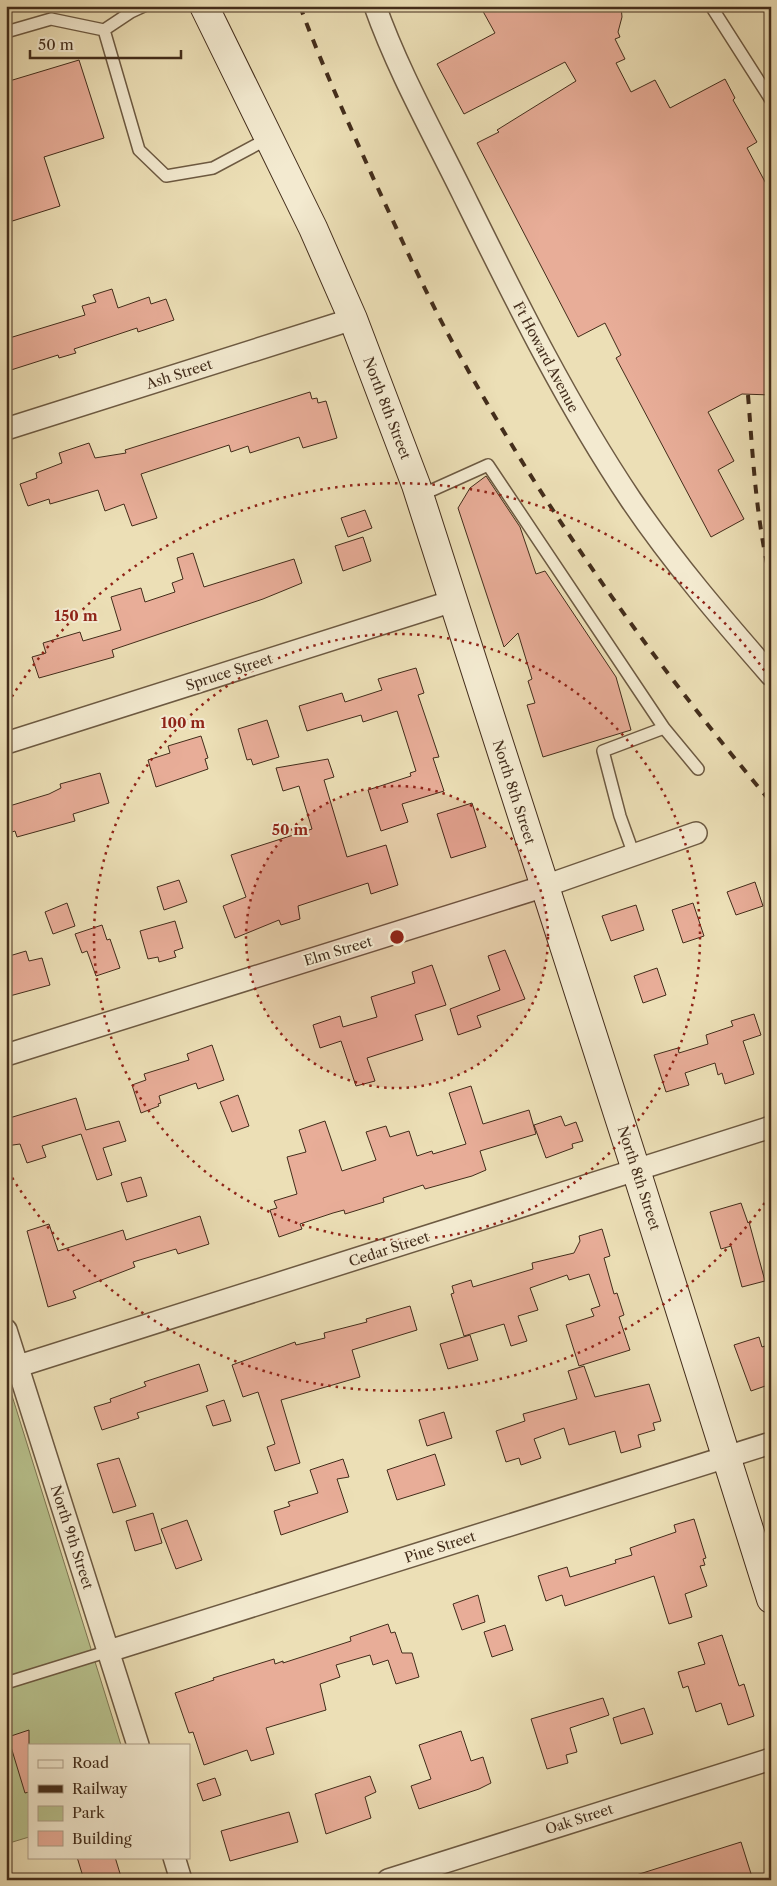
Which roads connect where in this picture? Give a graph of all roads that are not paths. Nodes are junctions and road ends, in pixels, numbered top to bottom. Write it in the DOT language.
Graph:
graph roads {
  1 [pos="144,6"];
  2 [pos="204,6"];
  3 [pos="374,6"];
  4 [pos="711,6"];
  5 [pos="104,30"];
  6 [pos="6,32"];
  7 [pos="771,100"];
  8 [pos="268,138"];
  9 [pos="353,319"];
  10 [pos="6,428"];
  11 [pos="419,496"];
  12 [pos="453,601"];
  13 [pos="771,675"];
  14 [pos="664,728"];
  15 [pos="6,743"];
  16 [pos="698,769"];
  17 [pos="696,833"];
  18 [pos="634,855"];
  19 [pos="544,886"];
  20 [pos="6,1055"];
  21 [pos="771,1127"];
  22 [pos="636,1170"];
  23 [pos="6,1330"];
  24 [pos="12,1368"];
  25 [pos="771,1443"];
  26 [pos="726,1456"];
  27 [pos="771,1599"];
  28 [pos="109,1652"];
  29 [pos="6,1683"];
  30 [pos="138,1744"];
  31 [pos="771,1759"];
  32 [pos="174,1858"];
  33 [pos="181,1880"];
  34 [pos="388,1880"];
  1 -- 5 [label="lane"];
  2 -- 8 [label="main road, North 8th Street"];
  3 -- 13 [label="street, Ft Howard Avenue"];
  4 -- 7 [label="lane"];
  5 -- 6 [label="lane"];
  5 -- 8 [label="lane"];
  8 -- 9 [label="main road, North 8th Street"];
  9 -- 10 [label="street, Ash Street"];
  9 -- 11 [label="main road, North 8th Street"];
  11 -- 12 [label="main road, North 8th Street"];
  11 -- 14 [label="lane"];
  12 -- 15 [label="street, Spruce Street"];
  12 -- 19 [label="main road, North 8th Street"];
  14 -- 16 [label="lane"];
  14 -- 18 [label="lane"];
  17 -- 18 [label="street, Elm Street"];
  18 -- 19 [label="street, Elm Street"];
  19 -- 20 [label="street, Elm Street"];
  19 -- 22 [label="main road, North 8th Street"];
  21 -- 22 [label="street, Cedar Street"];
  22 -- 24 [label="street, Cedar Street"];
  22 -- 26 [label="main road, North 8th Street"];
  23 -- 24 [label="street, North 9th Street"];
  24 -- 28 [label="street, North 9th Street"];
  25 -- 26 [label="street, Pine Street"];
  26 -- 27 [label="main road, North 8th Street"];
  26 -- 28 [label="street, Pine Street"];
  28 -- 29 [label="lane"];
  28 -- 30 [label="street, North 9th Street"];
  31 -- 34 [label="street, Oak Street"];
  32 -- 33 [label="street"];
}
